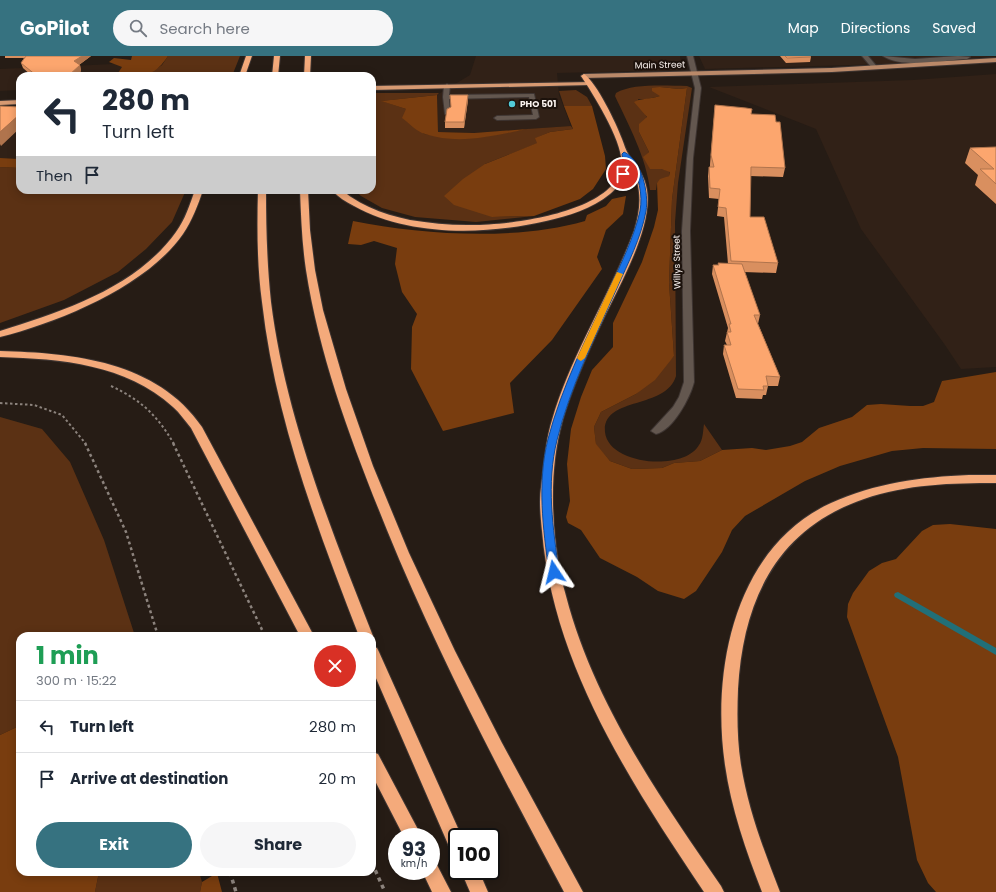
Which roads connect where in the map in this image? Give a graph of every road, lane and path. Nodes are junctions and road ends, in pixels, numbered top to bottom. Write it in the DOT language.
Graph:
graph roads {
  1 [pos="249,56"];
  2 [pos="277,56"];
  3 [pos="308,56"];
  4 [pos="690,56"];
  5 [pos="865,56"];
  6 [pos="886,56"];
  7 [pos="967,56"];
  8 [pos="996,60"];
  9 [pos="975,62"];
  10 [pos="875,68"];
  11 [pos="243,72"];
  12 [pos="275,72"];
  13 [pos="308,72"];
  14 [pos="644,75"];
  15 [pos="580,76"];
  16 [pos="837,76"];
  17 [pos="829,77"];
  18 [pos="450,79"];
  19 [pos="696,79"];
  20 [pos="648,82"];
  21 [pos="593,83"];
  22 [pos="487,85"];
  23 [pos="447,86"];
  24 [pos="376,88"];
  25 [pos="487,96"];
  26 [pos="446,97"];
  27 [pos="16,102"];
  28 [pos="0,103"];
  29 [pos="447,113"];
  30 [pos="497,118"];
  31 [pos="624,154"];
  32 [pos="198,194"];
  33 [pos="262,194"];
  34 [pos="304,194"];
  35 [pos="341,194"];
  36 [pos="0,334"];
  37 [pos="0,354"];
  38 [pos="109,386"];
  39 [pos="0,403"];
  40 [pos="656,431"];
  41 [pos="996,479"];
  42 [pos="157,632"];
  43 [pos="263,632"];
  44 [pos="305,632"];
  45 [pos="364,632"];
  46 [pos="376,661"];
  47 [pos="376,767"];
  48 [pos="408,828"];
  49 [pos="449,828"];
  50 [pos="376,872"];
  51 [pos="231,876"];
  52 [pos="436,880"];
  53 [pos="474,880"];
  54 [pos="236,892"];
  55 [pos="386,892"];
  56 [pos="442,892"];
  57 [pos="479,892"];
  58 [pos="574,892"];
  59 [pos="715,892"];
  60 [pos="771,892"];
  1 -- 11 [label="highway"];
  2 -- 12 [label="highway"];
  3 -- 13 [label="highway"];
  4 -- 19 [label="street, Willys Street"];
  5 -- 10 [label="street"];
  6 -- 7 [label="street"];
  7 -- 9 [label="street"];
  8 -- 9 [label="main road, Main Street"];
  9 -- 10 [label="main road, Main Street"];
  10 -- 19 [label="main road, Main Street"];
  14 -- 15 [label="main road, Main Street"];
  14 -- 19 [label="main road, Main Street"];
  14 -- 20 [label="main road"];
  15 -- 21 [label="highway"];
  16 -- 17 [label="main road"];
  18 -- 23 [label="highway"];
  19 -- 40 [label="street, Willys Street"];
  21 -- 22 [label="highway"];
  21 -- 31 [label="highway"];
  22 -- 23 [label="highway"];
  22 -- 25 [label="street"];
  23 -- 24 [label="highway"];
  23 -- 26 [label="street"];
  25 -- 26 [label="street"];
  25 -- 30 [label="street"];
  26 -- 29 [label="street"];
  27 -- 28 [label="highway"];
  31 -- 35 [label="highway"];
  31 -- 59 [label="highway"];
  32 -- 36 [label="highway"];
  33 -- 45 [label="highway"];
  34 -- 58 [label="highway"];
  37 -- 44 [label="highway"];
  38 -- 43 [label="path"];
  39 -- 42 [label="path"];
  41 -- 60 [label="highway"];
  46 -- 49 [label="highway"];
  47 -- 48 [label="highway"];
  50 -- 55 [label="path"];
  51 -- 54 [label="path"];
  52 -- 56 [label="highway"];
  53 -- 57 [label="highway"];
}
